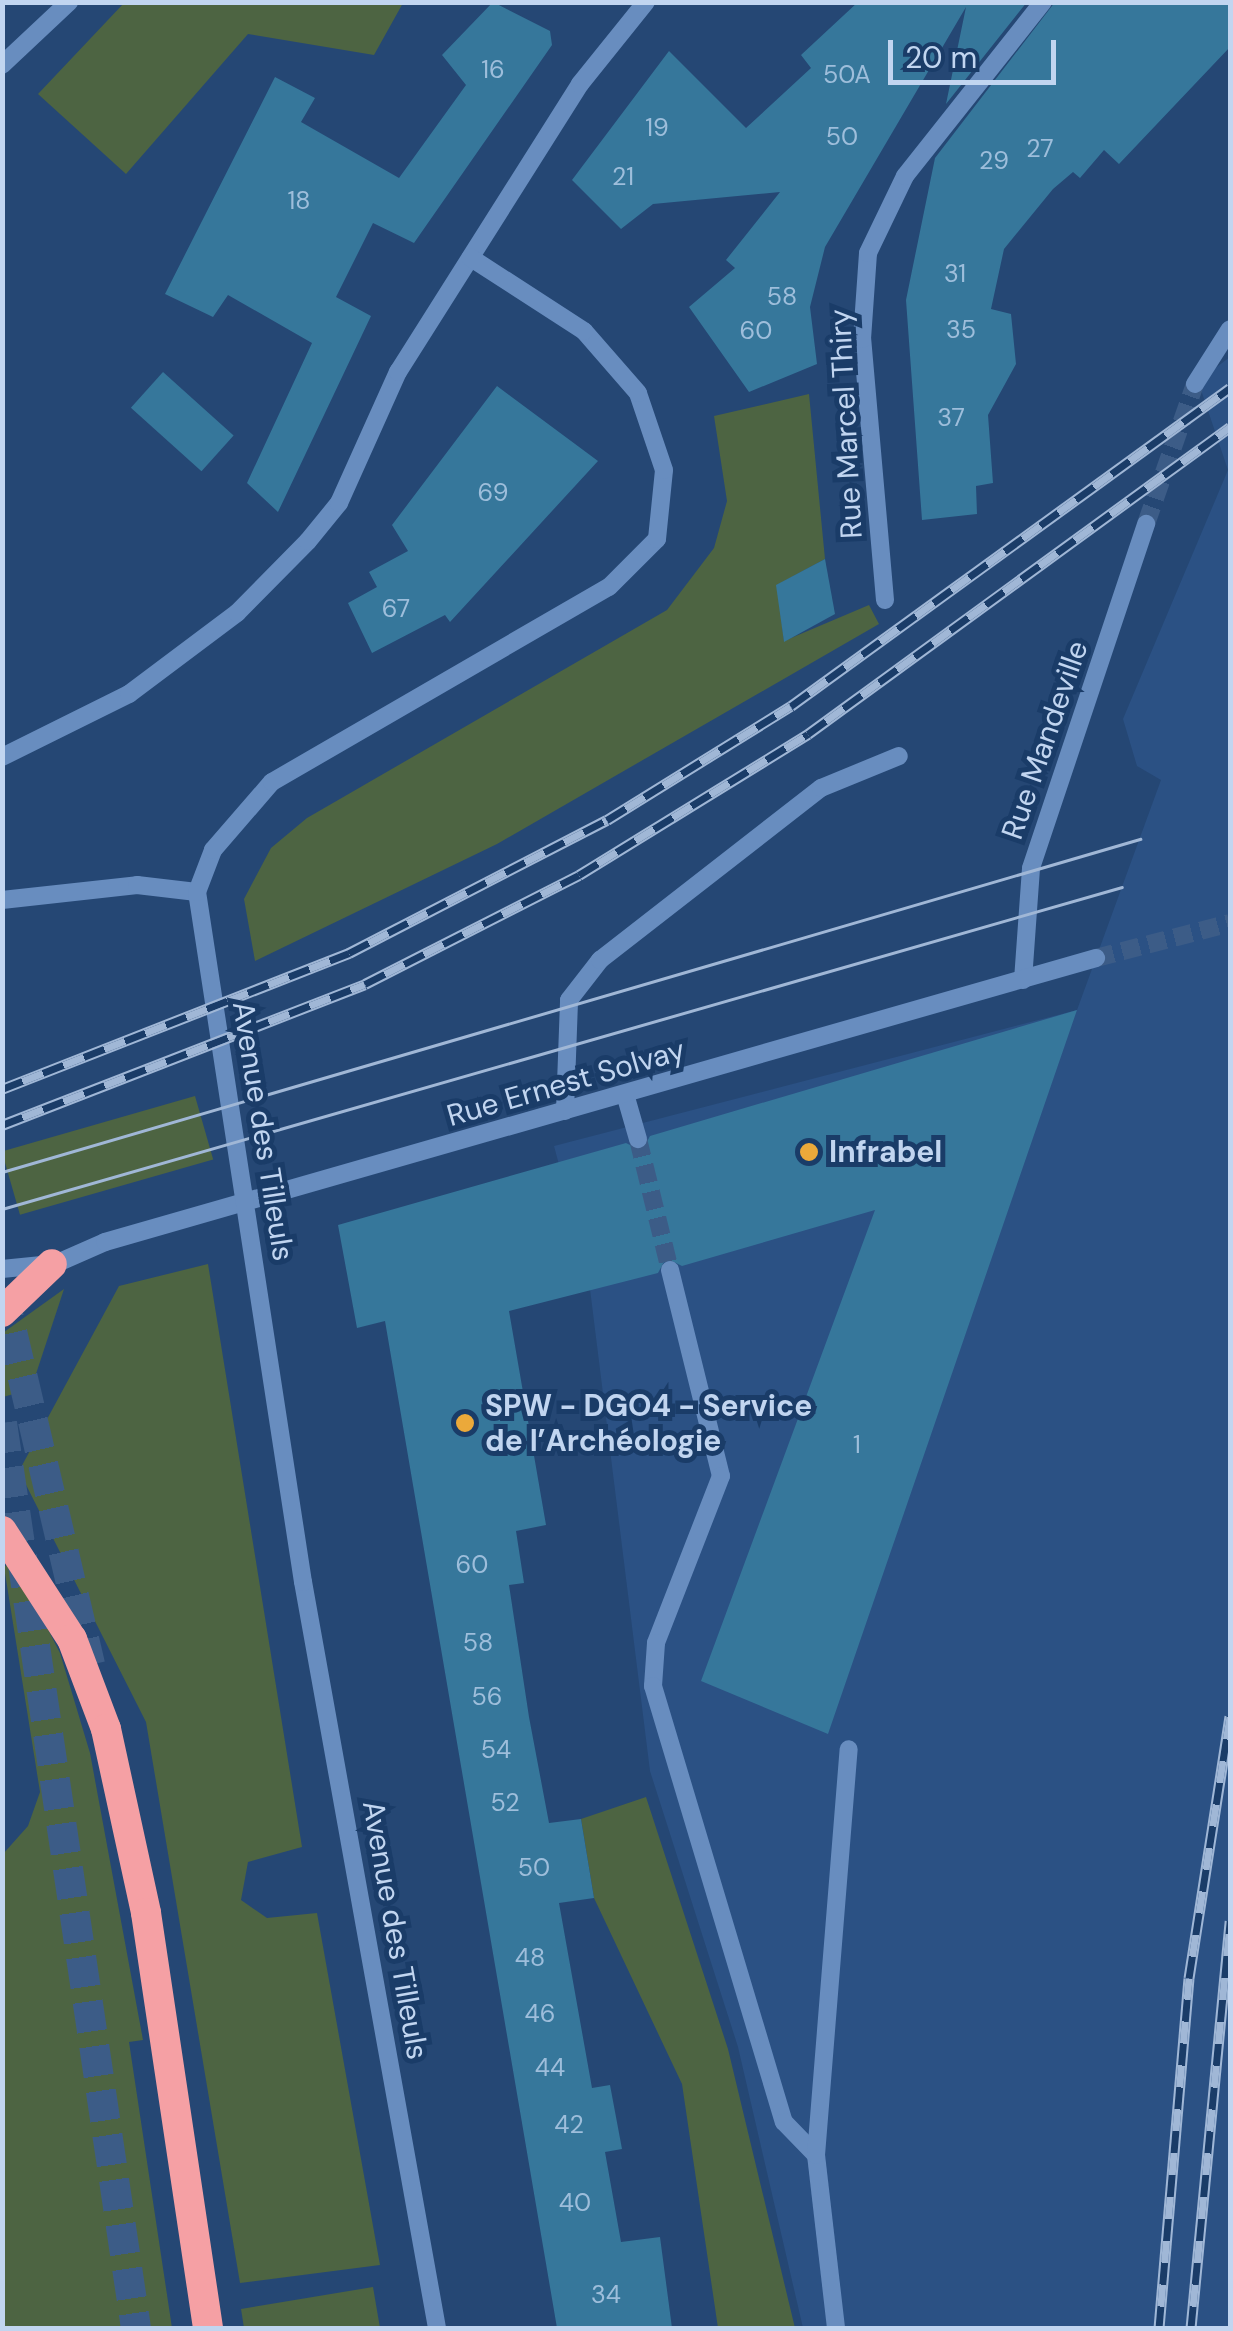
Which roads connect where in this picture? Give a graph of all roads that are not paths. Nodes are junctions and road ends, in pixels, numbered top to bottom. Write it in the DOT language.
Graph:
graph roads {
  1 [pos="69,2"];
  2 [pos="646,2"];
  3 [pos="1043,2"];
  4 [pos="2,65"];
  5 [pos="471,258"];
  6 [pos="1230,329"];
  7 [pos="1194,384"];
  8 [pos="1146,524"];
  9 [pos="885,600"];
  10 [pos="898,756"];
  11 [pos="2,758"];
  12 [pos="197,896"];
  13 [pos="2,900"];
  14 [pos="1096,958"];
  15 [pos="1023,980"];
  16 [pos="625,1094"];
  17 [pos="565,1112"];
  18 [pos="638,1139"];
  19 [pos="52,1264"];
  20 [pos="2,1269"];
  21 [pos="670,1270"];
  22 [pos="2,1294"];
  23 [pos="2,1312"];
  24 [pos="2,1531"];
  25 [pos="849,1749"];
  26 [pos="816,2155"];
  27 [pos="208,2328"];
  28 [pos="437,2328"];
  29 [pos="836,2328"];
  1 -- 4 [label="street"];
  2 -- 5 [label="street"];
  3 -- 9 [label="street, Rue Marcel Thiry"];
  5 -- 11 [label="street"];
  5 -- 12 [label="street"];
  6 -- 7 [label="street"];
  8 -- 15 [label="street, Rue Mandeville"];
  10 -- 17 [label="street"];
  12 -- 13 [label="street"];
  12 -- 28 [label="street, Avenue des Tilleuls"];
  14 -- 15 [label="street, Rue Ernest Solvay"];
  15 -- 16 [label="street, Rue Ernest Solvay"];
  16 -- 17 [label="street, Rue Ernest Solvay"];
  16 -- 18 [label="street"];
  17 -- 19 [label="street, Rue Ernest Solvay"];
  19 -- 20 [label="street, Rue Ernest Solvay"];
  19 -- 22 [label="street, Rue Ernest Solvay"];
  19 -- 23 [label="highway"];
  21 -- 26 [label="street"];
  24 -- 27 [label="highway"];
  25 -- 26 [label="street"];
  26 -- 29 [label="street"];
}
